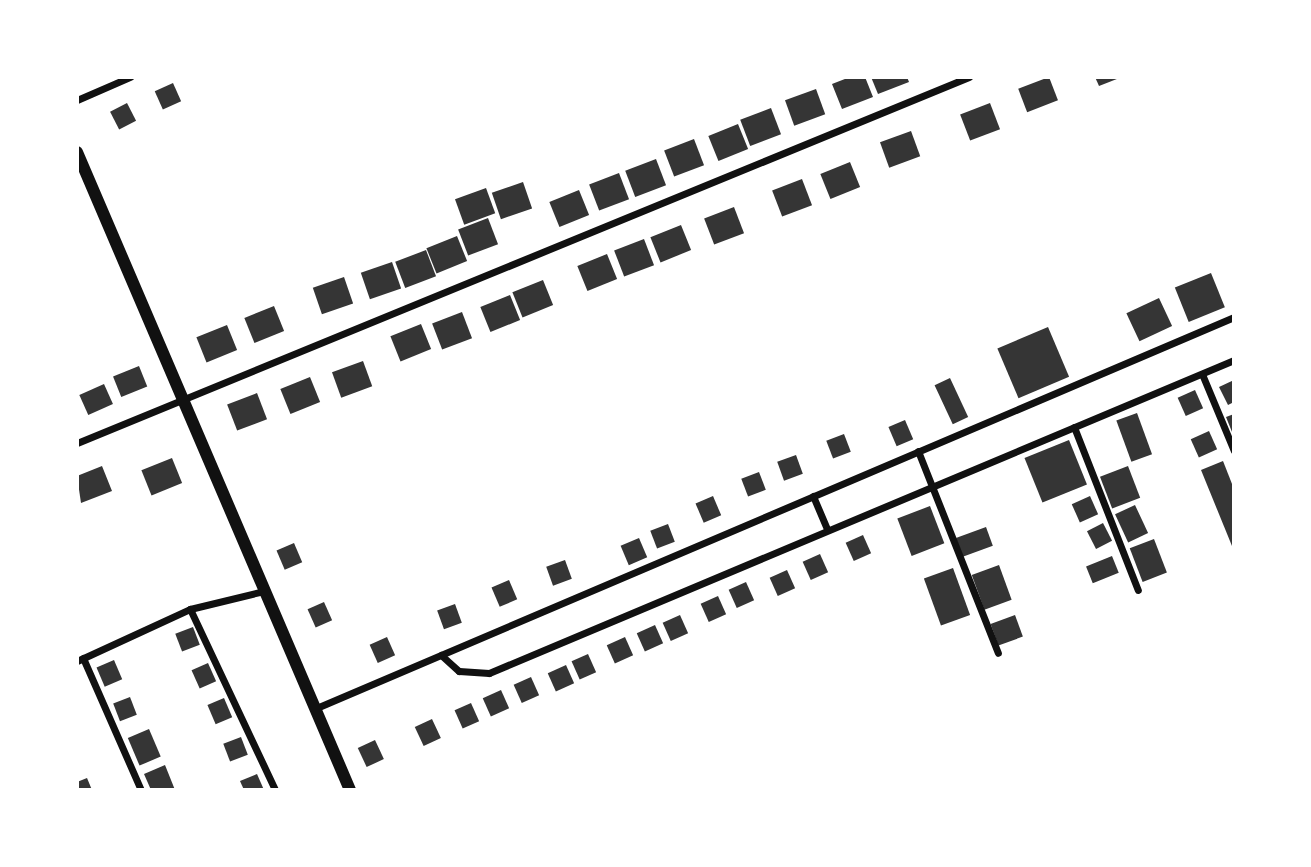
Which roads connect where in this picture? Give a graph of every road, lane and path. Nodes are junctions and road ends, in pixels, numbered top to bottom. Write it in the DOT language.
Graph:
graph roads {
  1 [pos="130,77"];
  2 [pos="969,77"];
  3 [pos="77,100"];
  4 [pos="77,152"];
  5 [pos="1234,317"];
  6 [pos="1234,360"];
  7 [pos="1202,374"];
  8 [pos="181,398"];
  9 [pos="1074,427"];
  10 [pos="77,443"];
  11 [pos="918,451"];
  12 [pos="1234,451"];
  13 [pos="932,486"];
  14 [pos="813,496"];
  15 [pos="827,529"];
  16 [pos="1138,590"];
  17 [pos="264,591"];
  18 [pos="190,609"];
  19 [pos="998,653"];
  20 [pos="441,655"];
  21 [pos="80,659"];
  22 [pos="314,709"];
  23 [pos="141,790"];
  24 [pos="275,790"];
  25 [pos="350,790"];
  1 -- 3 [label="street"];
  2 -- 8 [label="street"];
  4 -- 8 [label="main road"];
  5 -- 11 [label="street"];
  6 -- 7 [label="street"];
  7 -- 9 [label="street"];
  7 -- 12 [label="street"];
  8 -- 10 [label="street"];
  8 -- 17 [label="main road"];
  9 -- 13 [label="street"];
  9 -- 16 [label="street"];
  11 -- 13 [label="street"];
  11 -- 14 [label="street"];
  13 -- 15 [label="street"];
  13 -- 19 [label="street"];
  14 -- 15 [label="street"];
  14 -- 20 [label="street"];
  15 -- 20 [label="street"];
  17 -- 18 [label="street"];
  17 -- 22 [label="main road"];
  18 -- 21 [label="street"];
  18 -- 24 [label="street"];
  20 -- 22 [label="street"];
  21 -- 23 [label="street"];
  22 -- 25 [label="main road"];
}
